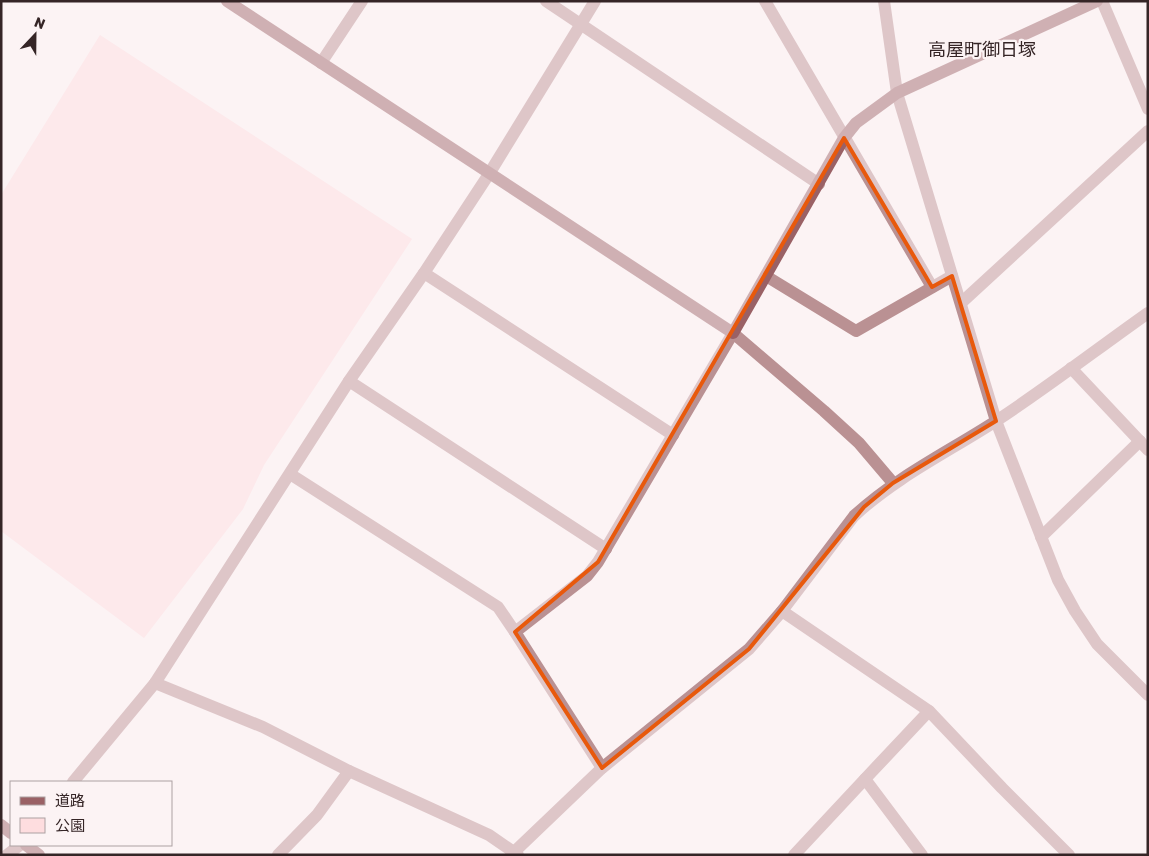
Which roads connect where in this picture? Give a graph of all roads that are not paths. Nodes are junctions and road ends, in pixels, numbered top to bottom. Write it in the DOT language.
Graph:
graph roads {
  1 [pos="227,1"];
  2 [pos="362,1"];
  3 [pos="546,1"];
  4 [pos="595,1"];
  5 [pos="765,1"];
  6 [pos="884,1"];
  7 [pos="1097,1"];
  8 [pos="1102,1"];
  9 [pos="580,25"];
  10 [pos="321,63"];
  11 [pos="897,93"];
  12 [pos="1148,110"];
  13 [pos="1148,131"];
  14 [pos="844,138"];
  15 [pos="489,174"];
  16 [pos="819,184"];
  17 [pos="424,274"];
  18 [pos="766,276"];
  19 [pos="952,276"];
  20 [pos="932,287"];
  21 [pos="961,303"];
  22 [pos="1148,313"];
  23 [pos="733,333"];
  24 [pos="1071,368"];
  25 [pos="348,381"];
  26 [pos="996,421"];
  27 [pos="673,435"];
  28 [pos="1144,446"];
  29 [pos="290,474"];
  30 [pos="893,484"];
  31 [pos="1041,537"];
  32 [pos="606,549"];
  33 [pos="782,611"];
  34 [pos="515,632"];
  35 [pos="155,683"];
  36 [pos="1148,695"];
  37 [pos="929,711"];
  38 [pos="602,768"];
  39 [pos="349,771"];
  40 [pos="865,779"];
  41 [pos="74,781"];
  42 [pos="19,846"];
  43 [pos="27,846"];
  44 [pos="514,854"];
  45 [pos="7,855"];
  46 [pos="39,855"];
  47 [pos="278,855"];
  48 [pos="794,855"];
  49 [pos="922,855"];
  50 [pos="1070,855"];
  1 -- 10 [label="street"];
  2 -- 10 [label="street"];
  3 -- 9 [label="street"];
  4 -- 9 [label="street"];
  5 -- 14 [label="street"];
  6 -- 11 [label="street"];
  7 -- 11 [label="street"];
  8 -- 12 [label="street"];
  9 -- 15 [label="street"];
  9 -- 16 [label="street"];
  10 -- 15 [label="street"];
  11 -- 14 [label="street"];
  11 -- 19 [label="street"];
  13 -- 21 [label="street"];
  14 -- 16 [label="street"];
  14 -- 20 [label="street"];
  15 -- 17 [label="street"];
  15 -- 23 [label="street"];
  16 -- 18 [label="street"];
  17 -- 25 [label="street"];
  17 -- 27 [label="street"];
  18 -- 20 [label="street"];
  18 -- 23 [label="street"];
  19 -- 20 [label="street"];
  19 -- 21 [label="street"];
  21 -- 26 [label="street"];
  22 -- 24 [label="street"];
  23 -- 27 [label="street"];
  23 -- 30 [label="street"];
  24 -- 26 [label="street"];
  24 -- 28 [label="street"];
  25 -- 29 [label="street"];
  25 -- 32 [label="street"];
  26 -- 30 [label="street"];
  26 -- 31 [label="street"];
  27 -- 32 [label="street"];
  28 -- 31 [label="street"];
  29 -- 34 [label="street"];
  29 -- 35 [label="street"];
  30 -- 33 [label="street"];
  31 -- 36 [label="street"];
  32 -- 34 [label="street"];
  33 -- 37 [label="street"];
  33 -- 38 [label="street"];
  34 -- 38 [label="street"];
  35 -- 39 [label="street"];
  35 -- 41 [label="street"];
  37 -- 40 [label="street"];
  37 -- 50 [label="street"];
  38 -- 44 [label="street"];
  39 -- 44 [label="street"];
  39 -- 47 [label="street"];
  40 -- 48 [label="street"];
  40 -- 49 [label="street"];
  42 -- 45 [label="street"];
  43 -- 46 [label="street"];
}
